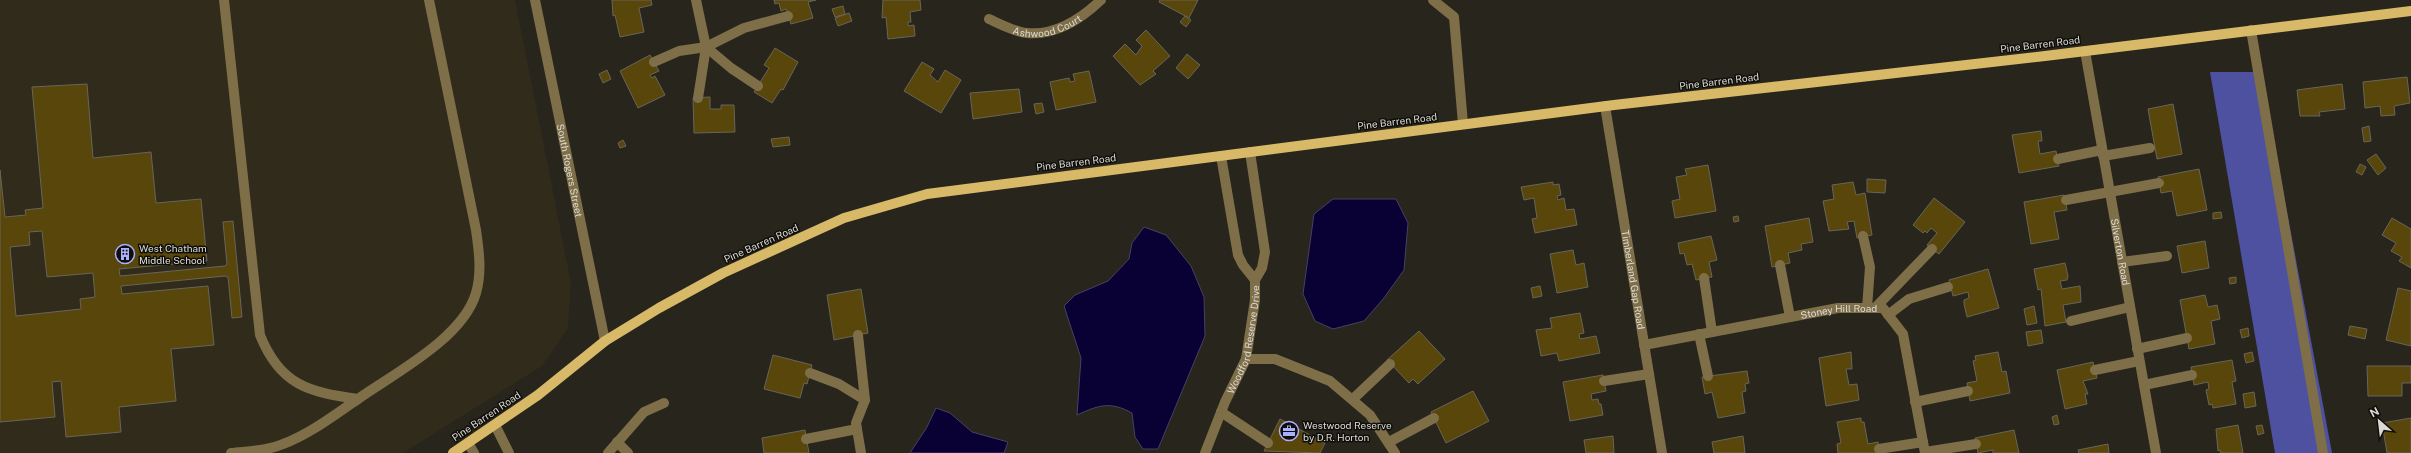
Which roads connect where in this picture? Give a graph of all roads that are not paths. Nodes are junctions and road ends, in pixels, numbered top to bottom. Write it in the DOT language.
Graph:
graph roads {
  1 [pos="224,0"];
  2 [pos="429,0"];
  3 [pos="535,0"];
  4 [pos="696,0"];
  5 [pos="1101,0"];
  6 [pos="1433,0"];
  7 [pos="2411,10"];
  8 [pos="788,16"];
  9 [pos="989,19"];
  10 [pos="2251,30"];
  11 [pos="706,47"];
  12 [pos="2085,51"];
  13 [pos="654,62"];
  14 [pos="758,86"];
  15 [pos="698,98"];
  16 [pos="1605,106"];
  17 [pos="1463,124"];
  18 [pos="2150,148"];
  19 [pos="1250,152"];
  20 [pos="2103,153"];
  21 [pos="1221,156"];
  22 [pos="2058,159"];
  23 [pos="2159,183"];
  24 [pos="2110,192"];
  25 [pos="2066,200"];
  26 [pos="1863,236"];
  27 [pos="1932,249"];
  28 [pos="2166,256"];
  29 [pos="2122,262"];
  30 [pos="1780,265"];
  31 [pos="1704,278"];
  32 [pos="1255,280"];
  33 [pos="1948,287"];
  34 [pos="2130,307"];
  35 [pos="1871,308"];
  36 [pos="1888,315"];
  37 [pos="1790,317"];
  38 [pos="2071,320"];
  39 [pos="1712,332"];
  40 [pos="1699,334"];
  41 [pos="858,335"];
  42 [pos="2187,338"];
  43 [pos="605,342"];
  44 [pos="1644,345"];
  45 [pos="2137,349"];
  46 [pos="1246,359"];
  47 [pos="2139,361"];
  48 [pos="1390,364"];
  49 [pos="2095,370"];
  50 [pos="810,373"];
  51 [pos="1649,374"];
  52 [pos="2192,375"];
  53 [pos="1708,376"];
  54 [pos="1604,381"];
  55 [pos="2144,385"];
  56 [pos="1968,391"];
  57 [pos="358,399"];
  58 [pos="1353,399"];
  59 [pos="865,400"];
  60 [pos="1915,402"];
  61 [pos="664,403"];
  62 [pos="1221,412"];
  63 [pos="1434,418"];
  64 [pos="495,425"];
  65 [pos="857,429"];
  66 [pos="806,438"];
  67 [pos="617,442"];
  68 [pos="1389,442"];
  69 [pos="468,443"];
  70 [pos="1268,443"];
  71 [pos="1976,444"];
  72 [pos="1880,449"];
  73 [pos="1924,449"];
  74 [pos="231,453"];
  75 [pos="453,453"];
  76 [pos="474,453"];
  77 [pos="509,453"];
  78 [pos="608,453"];
  79 [pos="628,453"];
  80 [pos="861,453"];
  81 [pos="1205,453"];
  82 [pos="1395,453"];
  83 [pos="1662,453"];
  84 [pos="2156,453"];
  85 [pos="2323,453"];
  1 -- 57 [label="street"];
  2 -- 57 [label="street"];
  3 -- 43 [label="street, South Rogers Street"];
  4 -- 11 [label="street"];
  5 -- 9 [label="street, Ashwood Court"];
  6 -- 17 [label="street"];
  7 -- 10 [label="main road, Pine Barren Road"];
  8 -- 11 [label="street"];
  10 -- 12 [label="main road, Pine Barren Road"];
  10 -- 85 [label="street"];
  11 -- 13 [label="street"];
  11 -- 14 [label="street"];
  11 -- 15 [label="street"];
  12 -- 16 [label="main road, Pine Barren Road"];
  12 -- 20 [label="street, Silverton Road"];
  16 -- 17 [label="main road, Pine Barren Road"];
  16 -- 44 [label="street, Timberland Gap Road"];
  17 -- 19 [label="main road, Pine Barren Road"];
  18 -- 20 [label="street"];
  19 -- 21 [label="main road, Pine Barren Road"];
  19 -- 32 [label="street, Woodford Reserve Drive"];
  20 -- 22 [label="street"];
  20 -- 24 [label="street, Silverton Road"];
  21 -- 32 [label="street"];
  21 -- 43 [label="main road, Pine Barren Road"];
  23 -- 24 [label="street"];
  24 -- 25 [label="street"];
  24 -- 29 [label="street, Silverton Road"];
  26 -- 35 [label="street"];
  27 -- 35 [label="street"];
  28 -- 29 [label="street"];
  29 -- 34 [label="street, Silverton Road"];
  30 -- 37 [label="street"];
  31 -- 39 [label="street"];
  32 -- 46 [label="street, Woodford Reserve Drive"];
  33 -- 36 [label="street"];
  34 -- 38 [label="street"];
  34 -- 45 [label="street, Silverton Road"];
  35 -- 36 [label="street, Stoney Hill Road"];
  35 -- 37 [label="street, Stoney Hill Road"];
  36 -- 60 [label="street, Stoney Hill Road"];
  37 -- 39 [label="street, Stoney Hill Road"];
  39 -- 40 [label="street, Stoney Hill Road"];
  40 -- 44 [label="street, Stoney Hill Road"];
  40 -- 53 [label="street"];
  41 -- 59 [label="street"];
  42 -- 45 [label="street"];
  43 -- 64 [label="main road, Pine Barren Road"];
  44 -- 51 [label="street, Timberland Gap Road"];
  45 -- 47 [label="street, Silverton Road"];
  46 -- 58 [label="street"];
  46 -- 62 [label="street, Woodford Reserve Drive"];
  47 -- 49 [label="street"];
  47 -- 55 [label="street, Silverton Road"];
  48 -- 58 [label="street"];
  50 -- 59 [label="street"];
  51 -- 54 [label="street"];
  51 -- 83 [label="street, Timberland Gap Road"];
  52 -- 55 [label="street"];
  55 -- 84 [label="street, Silverton Road"];
  56 -- 60 [label="street"];
  57 -- 74 [label="street"];
  58 -- 68 [label="street"];
  59 -- 65 [label="street"];
  60 -- 73 [label="street, Stoney Hill Road"];
  61 -- 67 [label="street"];
  62 -- 70 [label="street"];
  62 -- 81 [label="street, Woodford Reserve Drive"];
  63 -- 68 [label="street"];
  64 -- 69 [label="main road, Pine Barren Road"];
  64 -- 77 [label="street"];
  65 -- 66 [label="street"];
  65 -- 80 [label="street"];
  67 -- 78 [label="street"];
  67 -- 79 [label="street"];
  68 -- 82 [label="street"];
  69 -- 75 [label="main road, Pine Barren Road"];
  69 -- 76 [label="street"];
  71 -- 73 [label="street"];
  72 -- 73 [label="street"];
}
